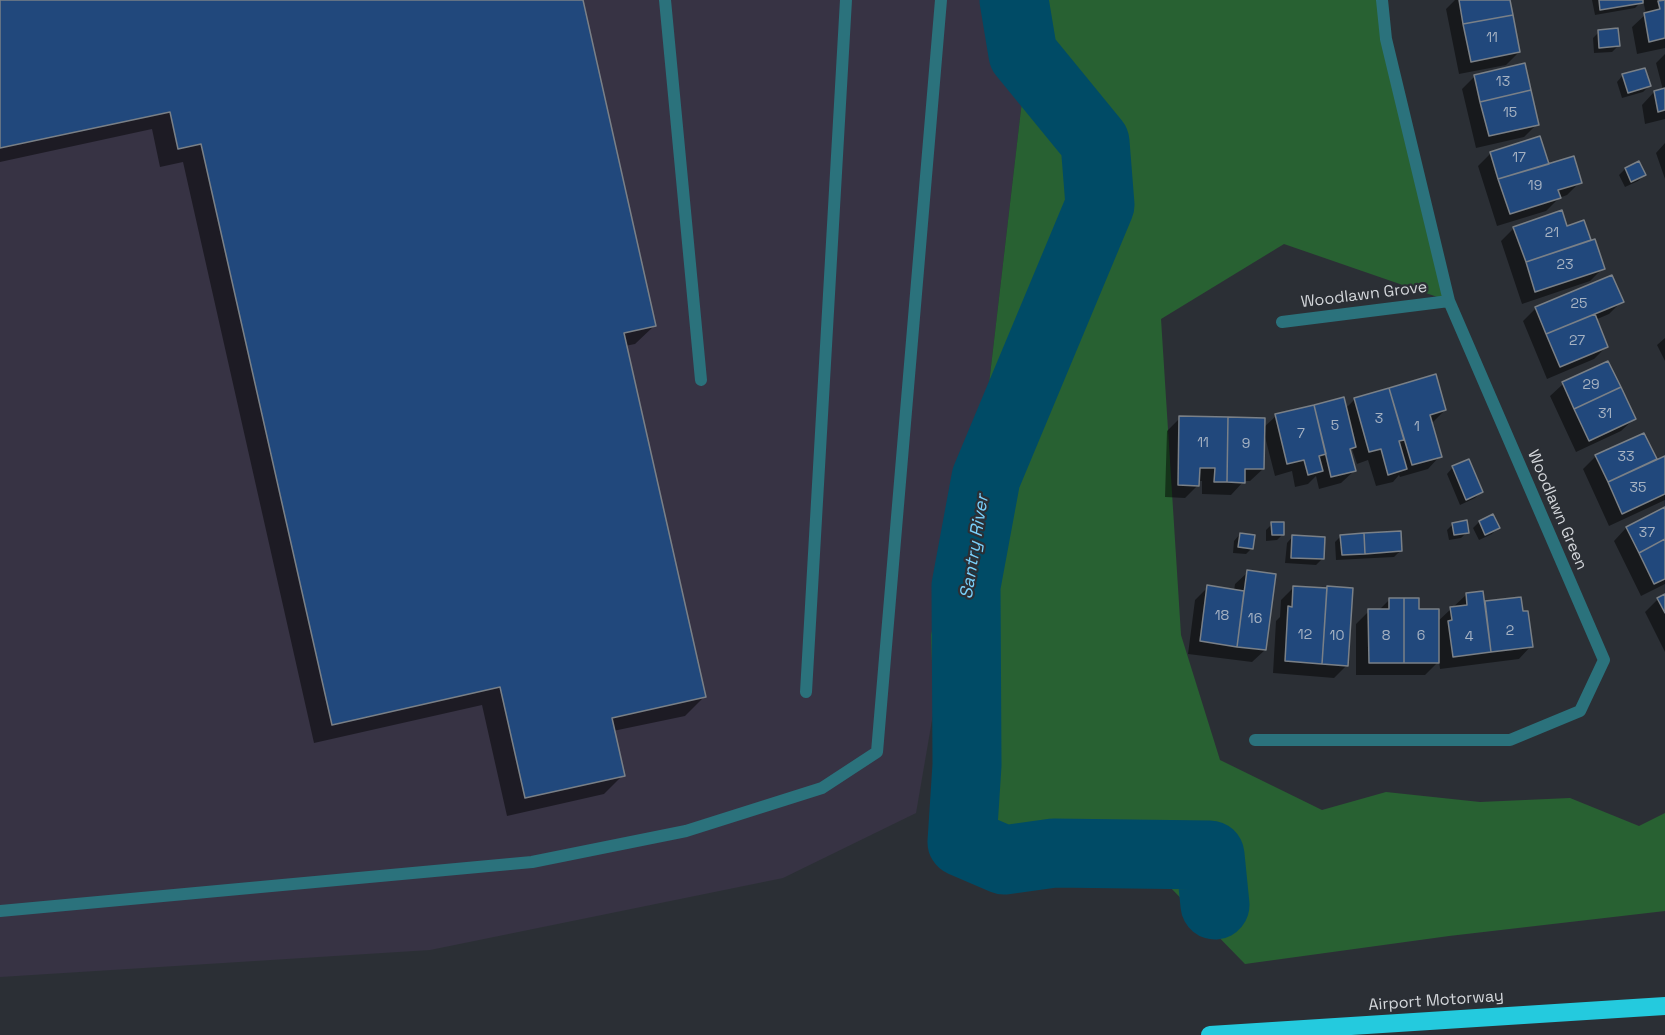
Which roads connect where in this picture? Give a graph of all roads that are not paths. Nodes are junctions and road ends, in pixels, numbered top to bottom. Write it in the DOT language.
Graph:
graph roads {
  1 [pos="665,0"];
  2 [pos="846,0"];
  3 [pos="940,0"];
  4 [pos="1382,0"];
  5 [pos="1449,302"];
  6 [pos="1282,322"];
  7 [pos="700,380"];
  8 [pos="806,692"];
  9 [pos="1255,740"];
  10 [pos="0,911"];
  11 [pos="1665,1006"];
  12 [pos="1210,1035"];
  1 -- 7 [label="street"];
  2 -- 8 [label="street"];
  3 -- 10 [label="street"];
  4 -- 5 [label="street, Woodlawn Green"];
  5 -- 6 [label="street, Woodlawn Grove"];
  5 -- 9 [label="street, Woodlawn Green"];
  11 -- 12 [label="highway, Airport Motorway"];
}
